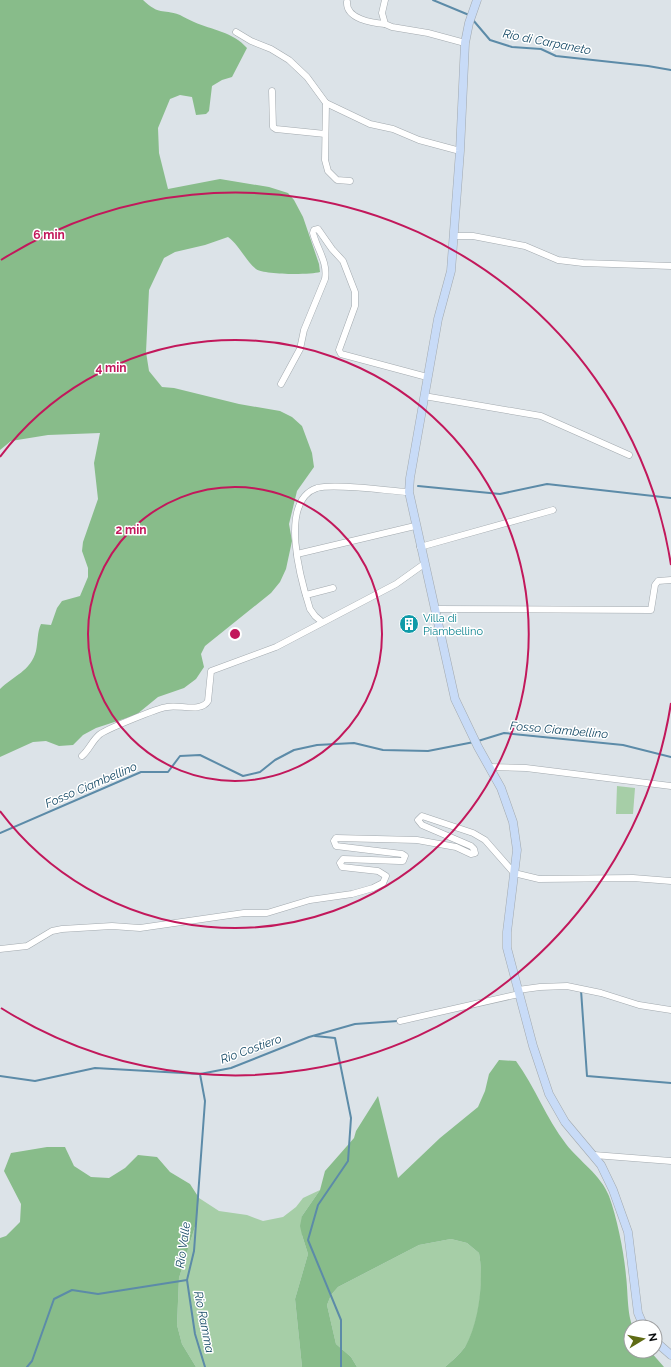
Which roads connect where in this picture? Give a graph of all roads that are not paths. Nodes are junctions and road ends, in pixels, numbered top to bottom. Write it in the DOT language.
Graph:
graph roads {
  1 [pos="385,0"];
  2 [pos="477,0"];
  3 [pos="347,2"];
  4 [pos="385,24"];
  5 [pos="236,32"];
  6 [pos="465,43"];
  7 [pos="272,91"];
  8 [pos="326,103"];
  9 [pos="325,134"];
  10 [pos="460,151"];
  11 [pos="350,181"];
  12 [pos="455,236"];
  13 [pos="671,266"];
  14 [pos="427,376"];
  15 [pos="281,384"];
  16 [pos="424,396"];
  17 [pos="629,455"];
  18 [pos="409,492"];
  19 [pos="554,510"];
  20 [pos="415,526"];
  21 [pos="420,547"];
  22 [pos="297,554"];
  23 [pos="424,564"];
  24 [pos="671,580"];
  25 [pos="333,588"];
  26 [pos="306,595"];
  27 [pos="435,609"];
  28 [pos="322,622"];
  29 [pos="82,756"];
  30 [pos="489,767"];
  31 [pos="671,786"];
  32 [pos="514,873"];
  33 [pos="671,881"];
  34 [pos="0,949"];
  35 [pos="519,992"];
  36 [pos="671,1010"];
  37 [pos="400,1021"];
  38 [pos="594,1156"];
  39 [pos="671,1161"];
  40 [pos="640,1319"];
  41 [pos="663,1348"];
  42 [pos="671,1355"];
  1 -- 4 [label="street"];
  2 -- 6 [label="main road"];
  3 -- 4 [label="street"];
  4 -- 6 [label="street"];
  5 -- 8 [label="street"];
  6 -- 10 [label="main road"];
  7 -- 9 [label="street"];
  8 -- 9 [label="street"];
  8 -- 10 [label="street"];
  9 -- 11 [label="street"];
  10 -- 12 [label="main road"];
  12 -- 13 [label="street"];
  12 -- 14 [label="main road"];
  14 -- 15 [label="street"];
  14 -- 16 [label="main road"];
  16 -- 17 [label="street"];
  16 -- 18 [label="main road"];
  18 -- 20 [label="main road"];
  18 -- 22 [label="street"];
  19 -- 21 [label="street"];
  20 -- 21 [label="main road"];
  20 -- 22 [label="street"];
  21 -- 23 [label="main road"];
  22 -- 26 [label="street"];
  23 -- 27 [label="main road"];
  23 -- 28 [label="street"];
  24 -- 27 [label="street"];
  25 -- 26 [label="street"];
  26 -- 28 [label="street"];
  27 -- 30 [label="main road"];
  28 -- 29 [label="street"];
  30 -- 31 [label="street"];
  30 -- 32 [label="main road"];
  32 -- 33 [label="street"];
  32 -- 34 [label="street"];
  32 -- 35 [label="main road"];
  35 -- 36 [label="street"];
  35 -- 37 [label="street"];
  35 -- 38 [label="main road"];
  38 -- 39 [label="street"];
  38 -- 40 [label="main road"];
  41 -- 42 [label="main road"];
}
